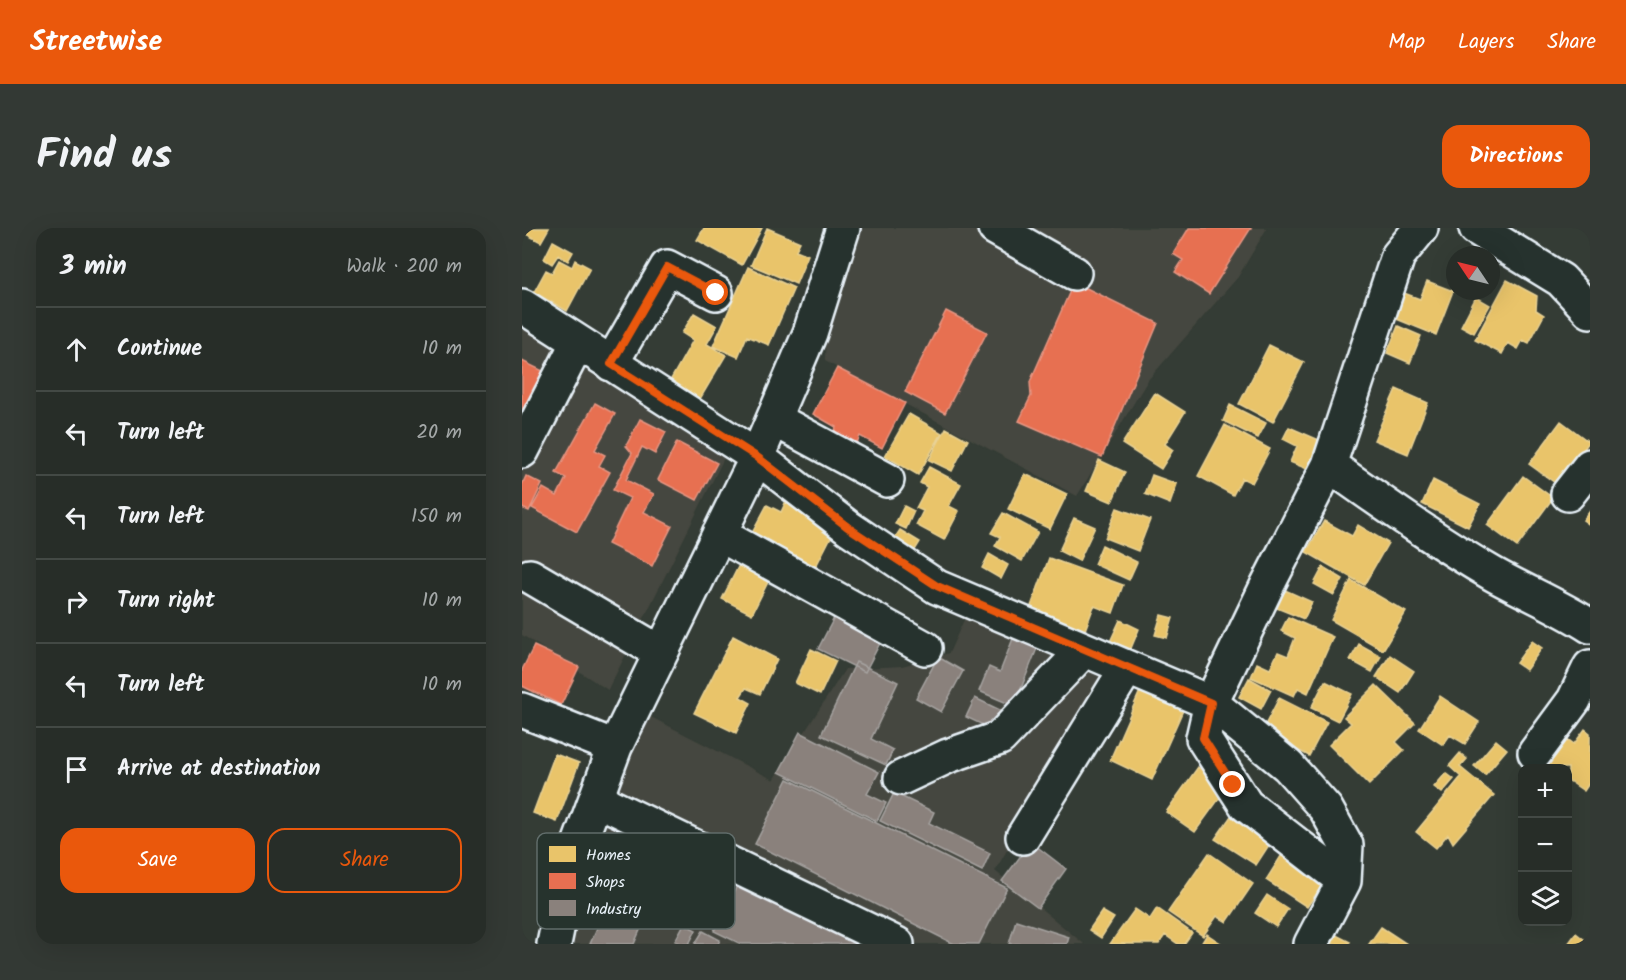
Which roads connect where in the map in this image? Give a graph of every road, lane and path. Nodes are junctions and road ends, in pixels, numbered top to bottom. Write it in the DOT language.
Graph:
graph roads {
  1 [pos="843,228"];
  2 [pos="995,228"];
  3 [pos="1421,228"];
  4 [pos="1476,228"];
  5 [pos="1074,273"];
  6 [pos="716,293"];
  7 [pos="522,306"];
  8 [pos="1590,311"];
  9 [pos="578,342"];
  10 [pos="611,364"];
  11 [pos="774,419"];
  12 [pos="522,451"];
  13 [pos="757,457"];
  14 [pos="1329,465"];
  15 [pos="1590,466"];
  16 [pos="887,480"];
  17 [pos="1568,494"];
  18 [pos="719,534"];
  19 [pos="530,576"];
  20 [pos="1590,626"];
  21 [pos="926,648"];
  22 [pos="1084,650"];
  23 [pos="661,653"];
  24 [pos="1127,668"];
  25 [pos="1590,668"];
  26 [pos="1211,703"];
  27 [pos="522,710"];
  28 [pos="615,747"];
  29 [pos="1535,753"];
  30 [pos="901,778"];
  31 [pos="596,799"];
  32 [pos="583,833"];
  33 [pos="667,833"];
  34 [pos="1023,837"];
  35 [pos="735,866"];
  36 [pos="1344,881"];
  37 [pos="557,929"];
  38 [pos="554,944"];
  39 [pos="897,944"];
  40 [pos="1311,944"];
  1 -- 11 [label="street"];
  2 -- 5 [label="street"];
  3 -- 14 [label="street"];
  4 -- 8 [label="street"];
  6 -- 10 [label="street"];
  7 -- 9 [label="street"];
  9 -- 10 [label="street"];
  9 -- 12 [label="street"];
  10 -- 13 [label="street"];
  11 -- 13 [label="street"];
  11 -- 16 [label="street"];
  13 -- 18 [label="street"];
  13 -- 22 [label="street"];
  14 -- 20 [label="street"];
  14 -- 26 [label="street"];
  15 -- 17 [label="street"];
  18 -- 21 [label="street"];
  18 -- 23 [label="street"];
  19 -- 23 [label="street"];
  22 -- 24 [label="street"];
  22 -- 30 [label="street"];
  23 -- 28 [label="street"];
  24 -- 26 [label="street"];
  24 -- 34 [label="street"];
  25 -- 29 [label="street"];
  26 -- 36 [label="street"];
  26 -- 36 [label="street"];
  27 -- 28 [label="street"];
  28 -- 31 [label="street"];
  31 -- 32 [label="street"];
  31 -- 33 [label="street"];
  35 -- 39 [label="street"];
  36 -- 40 [label="street"];
  37 -- 38 [label="street"];
}
